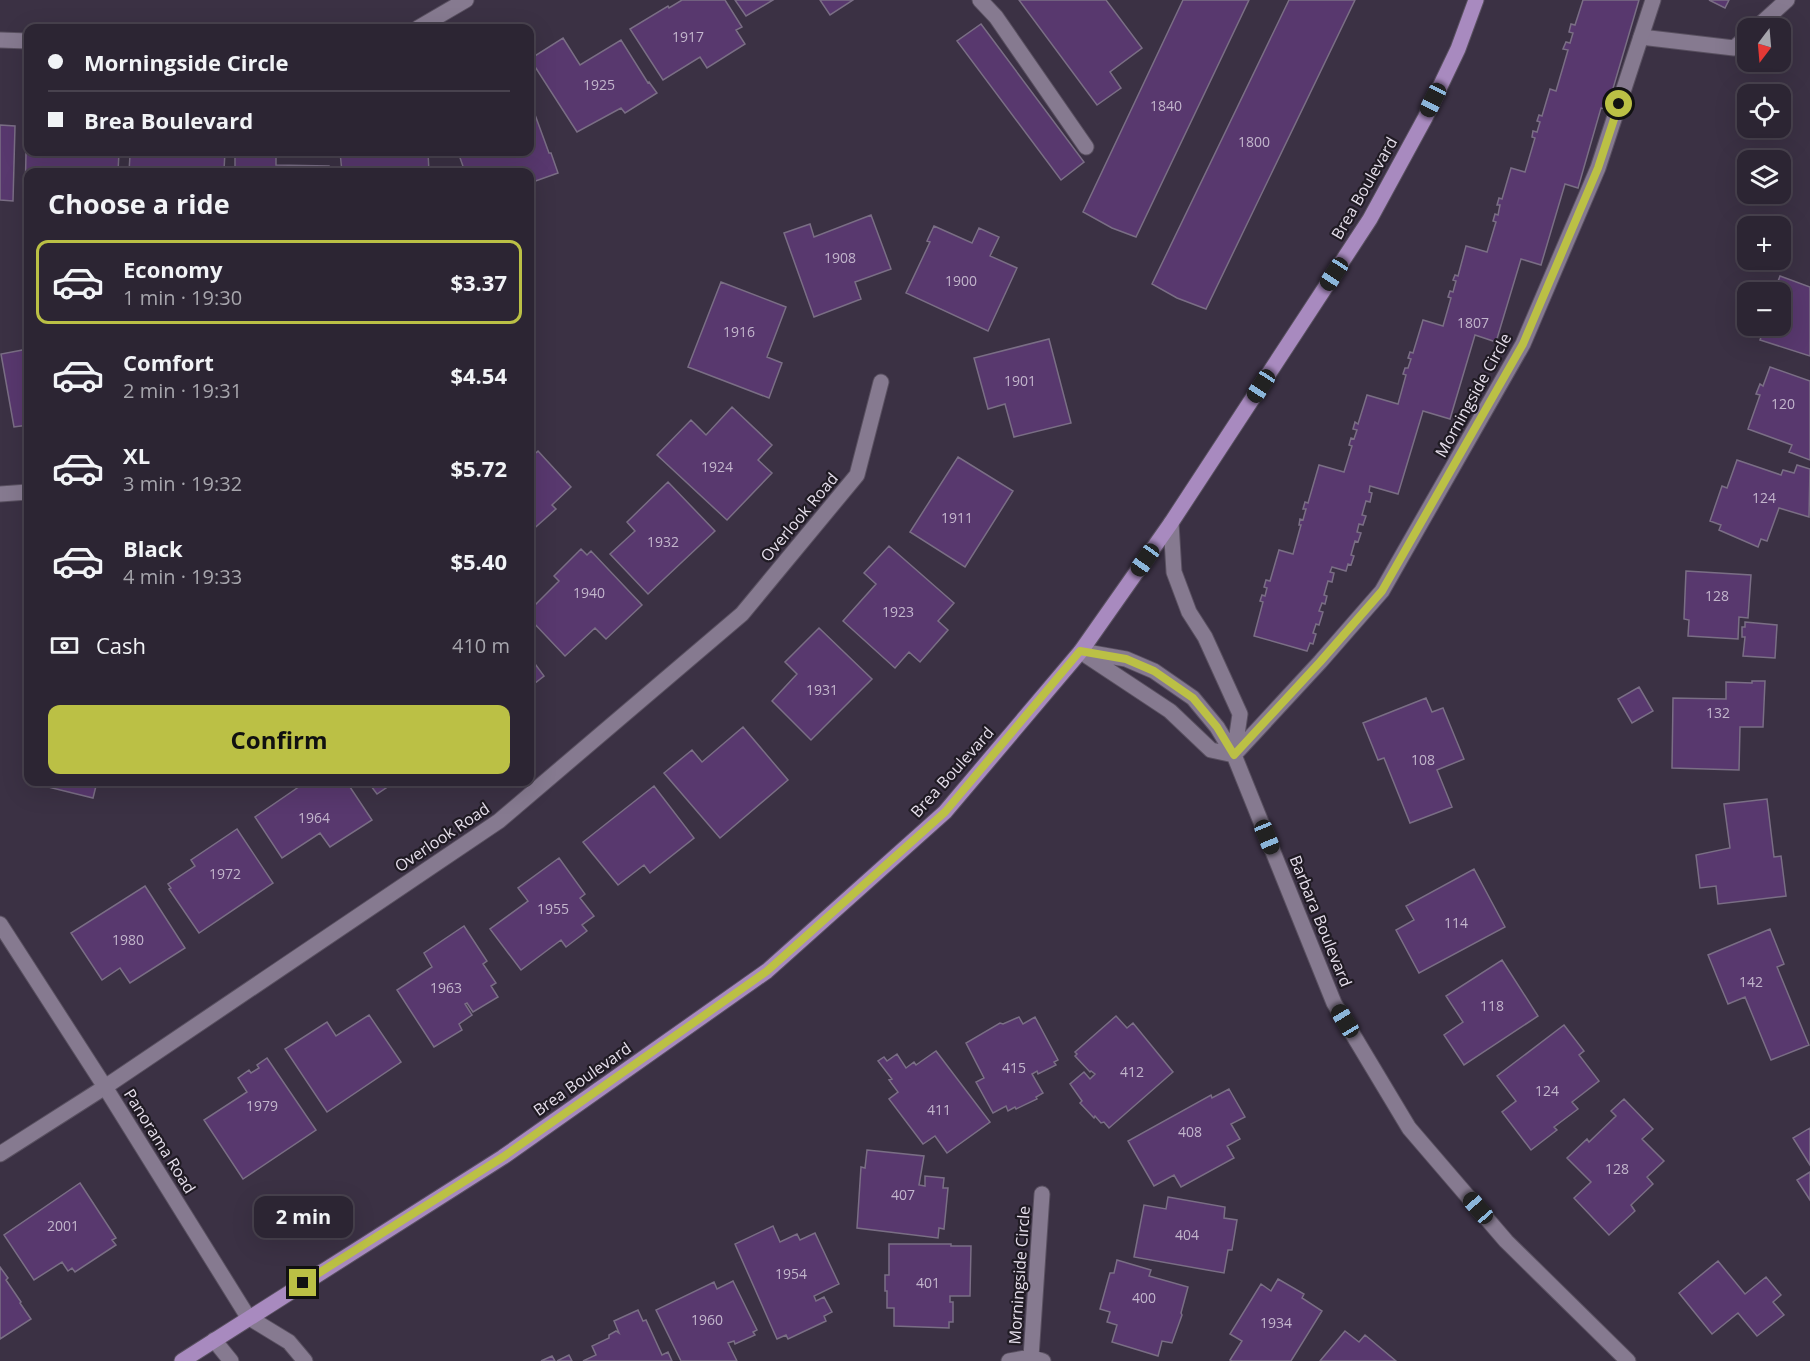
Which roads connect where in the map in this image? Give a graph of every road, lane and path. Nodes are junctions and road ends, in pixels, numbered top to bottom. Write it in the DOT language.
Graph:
graph roads {
  1 [pos="466,0"];
  2 [pos="980,0"];
  3 [pos="1476,0"];
  4 [pos="1653,0"];
  5 [pos="1787,0"];
  6 [pos="1767,18"];
  7 [pos="425,24"];
  8 [pos="1641,37"];
  9 [pos="0,40"];
  10 [pos="24,41"];
  11 [pos="1737,45"];
  12 [pos="1086,147"];
  13 [pos="881,382"];
  14 [pos="24,492"];
  15 [pos="0,494"];
  16 [pos="1171,523"];
  17 [pos="1080,651"];
  18 [pos="1234,755"];
  19 [pos="0,924"];
  20 [pos="105,1087"];
  21 [pos="0,1154"];
  22 [pos="1042,1194"];
  23 [pos="248,1317"];
  24 [pos="214,1340"];
  25 [pos="1037,1359"];
  26 [pos="182,1361"];
  27 [pos="231,1361"];
  28 [pos="304,1361"];
  29 [pos="1010,1361"];
  30 [pos="1628,1361"];
  1 -- 7 [label="street"];
  2 -- 12 [label="street"];
  3 -- 16 [label="main road, Brea Boulevard"];
  4 -- 8 [label="street, Morningside Circle"];
  5 -- 6 [label="street"];
  8 -- 11 [label="street"];
  8 -- 18 [label="street, Morningside Circle"];
  9 -- 10 [label="street"];
  13 -- 20 [label="street, Overlook Road"];
  14 -- 15 [label="street"];
  16 -- 17 [label="main road, Brea Boulevard"];
  16 -- 18 [label="street"];
  17 -- 18 [label="street"];
  17 -- 18 [label="street, Barbara Boulevard"];
  17 -- 23 [label="main road, Brea Boulevard"];
  18 -- 30 [label="street, Barbara Boulevard"];
  19 -- 20 [label="street, Panorama Road"];
  20 -- 21 [label="street, Overlook Road"];
  20 -- 23 [label="street, Panorama Road"];
  22 -- 25 [label="street, Morningside Circle"];
  23 -- 24 [label="main road, Brea Boulevard"];
  23 -- 28 [label="street, Panorama Road"];
  24 -- 26 [label="main road, Brea Boulevard"];
  24 -- 27 [label="street"];
  25 -- 29 [label="street"];
}
